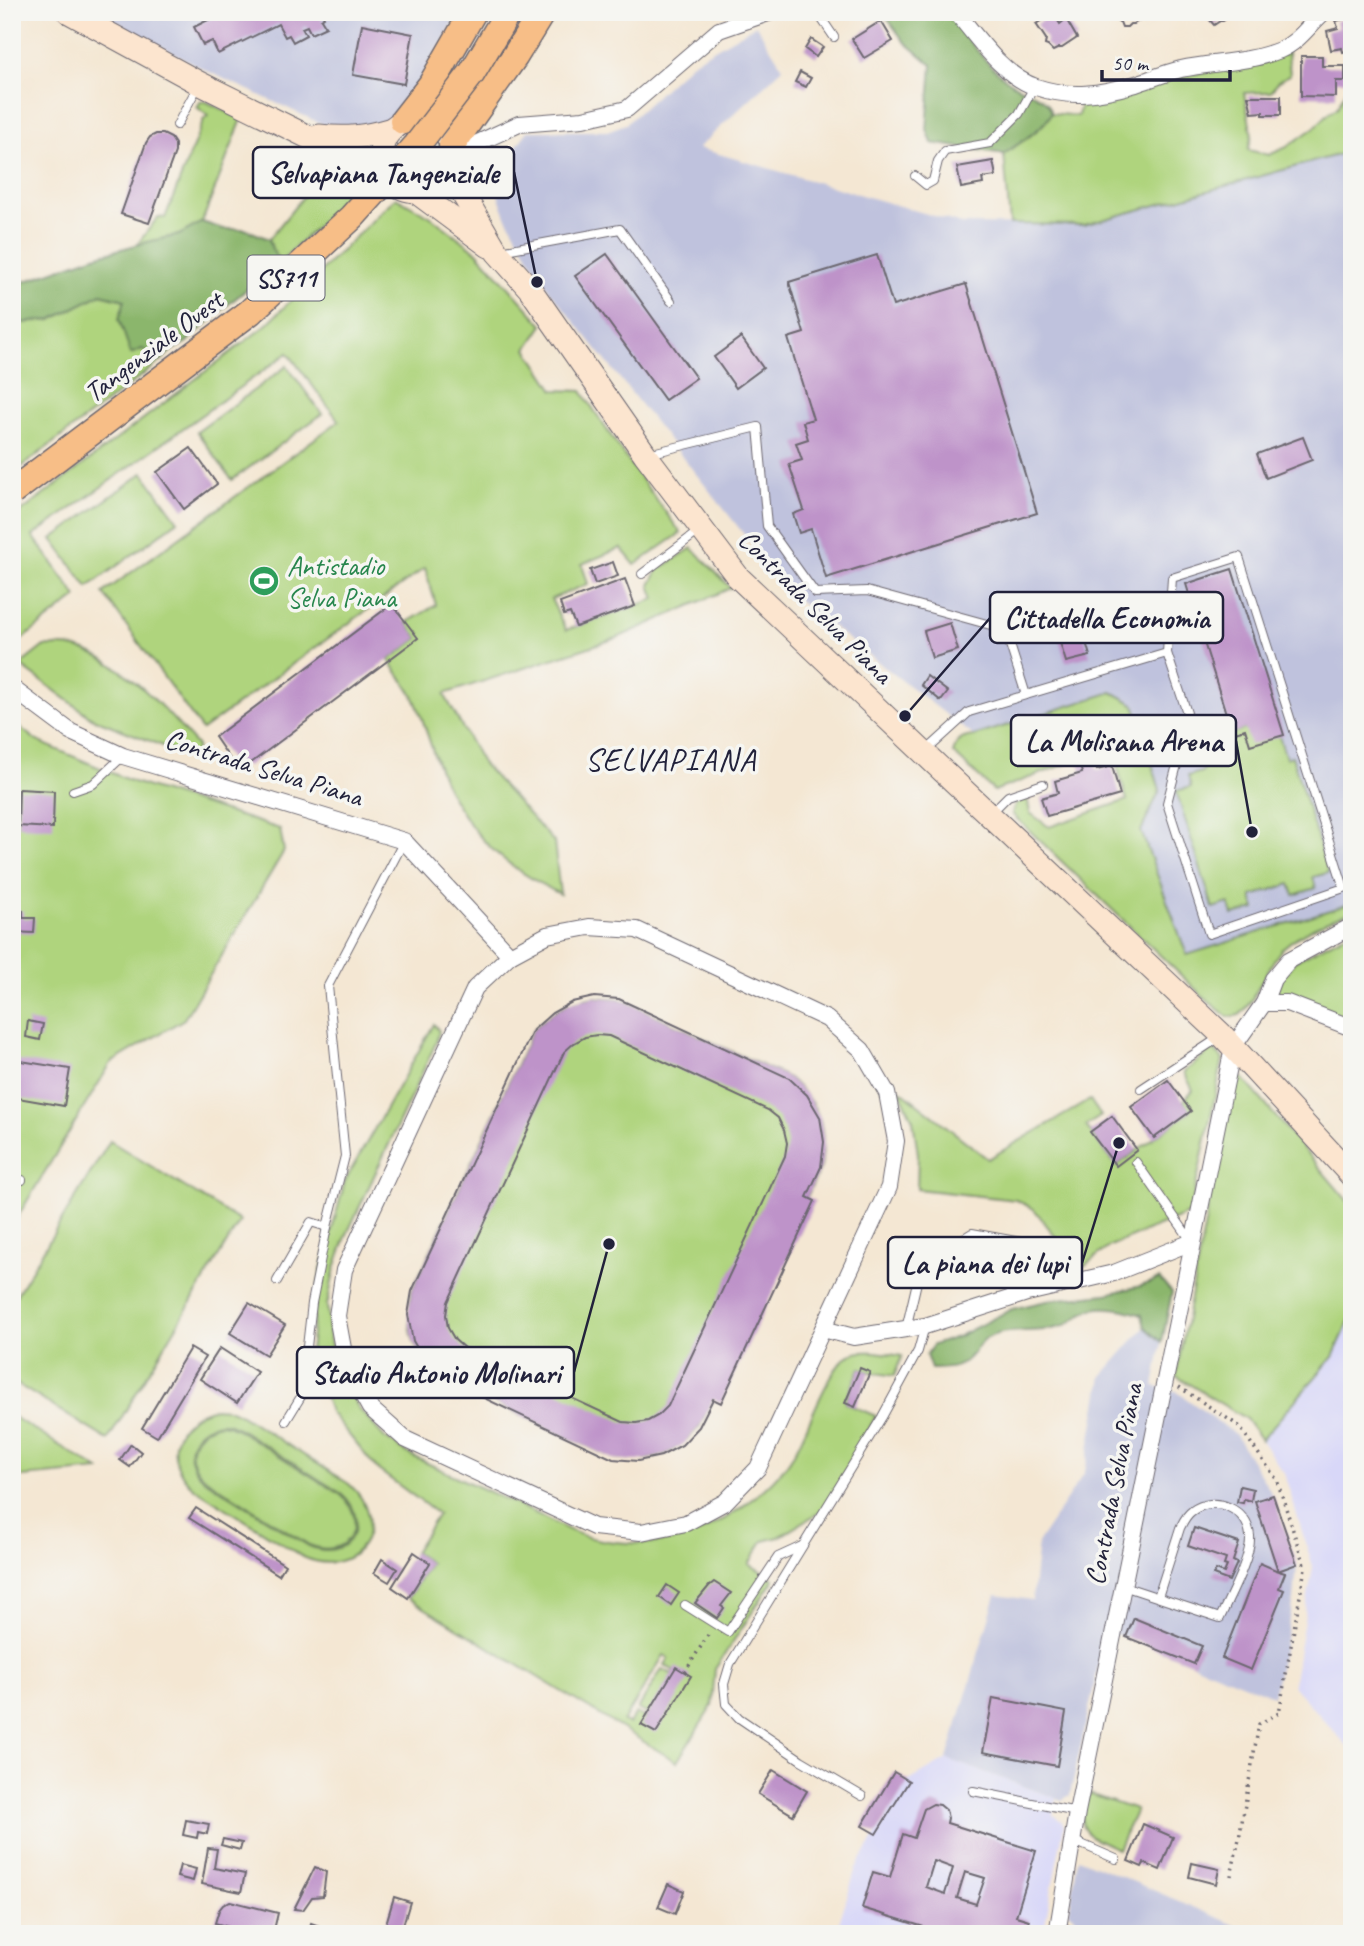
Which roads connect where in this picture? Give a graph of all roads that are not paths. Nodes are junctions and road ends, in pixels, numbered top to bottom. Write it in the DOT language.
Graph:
graph roads {
  1 [pos="69,12"];
  2 [pos="473,12"];
  3 [pos="508,12"];
  4 [pos="542,12"];
  5 [pos="771,12"];
  6 [pos="817,12"];
  7 [pos="956,12"];
  8 [pos="1316,15"];
  9 [pos="834,37"];
  10 [pos="199,83"];
  11 [pos="1034,87"];
  12 [pos="177,125"];
  13 [pos="397,125"];
  14 [pos="305,135"];
  15 [pos="453,155"];
  16 [pos="387,176"];
  17 [pos="915,176"];
  18 [pos="415,191"];
  19 [pos="497,252"];
  20 [pos="671,301"];
  21 [pos="645,454"];
  22 [pos="12,492"];
  23 [pos="701,529"];
  24 [pos="642,574"];
  25 [pos="1167,653"];
  26 [pos="13,689"];
  27 [pos="1026,695"];
  28 [pos="924,753"];
  29 [pos="123,756"];
  30 [pos="1043,784"];
  31 [pos="74,791"];
  32 [pos="989,815"];
  33 [pos="404,841"];
  34 [pos="1352,926"];
  35 [pos="510,955"];
  36 [pos="1264,1003"];
  37 [pos="1352,1028"];
  38 [pos="1228,1041"];
  39 [pos="1141,1089"];
  40 [pos="1136,1162"];
  41 [pos="1352,1177"];
  42 [pos="12,1178"];
  43 [pos="22,1180"];
  44 [pos="327,1227"];
  45 [pos="1192,1242"];
  46 [pos="277,1280"];
  47 [pos="1071,1283"];
  48 [pos="925,1326"];
  49 [pos="823,1329"];
  50 [pos="906,1329"];
  51 [pos="286,1421"];
  52 [pos="802,1546"];
  53 [pos="1123,1586"];
  54 [pos="1158,1597"];
  55 [pos="685,1605"];
  56 [pos="972,1791"];
  57 [pos="862,1796"];
  58 [pos="1077,1812"];
  59 [pos="1072,1840"];
  60 [pos="1116,1859"];
  61 [pos="1057,1930"];
  62 [pos="1081,1934"];
  1 -- 10 [label="street"];
  2 -- 13 [label="main road"];
  3 -- 22 [label="main road, Tangenziale Ovest / SS711, bridge"];
  4 -- 15 [label="main road"];
  5 -- 15 [label="street"];
  6 -- 9 [label="lane"];
  7 -- 11 [label="street"];
  8 -- 11 [label="street"];
  10 -- 12 [label="lane"];
  10 -- 14 [label="street"];
  11 -- 17 [label="lane"];
  13 -- 14 [label="street"];
  13 -- 15 [label="street"];
  13 -- 16 [label="street"];
  14 -- 16 [label="street"];
  15 -- 18 [label="street"];
  15 -- 19 [label="street"];
  16 -- 18 [label="street"];
  18 -- 19 [label="street"];
  19 -- 20 [label="lane"];
  19 -- 21 [label="street, Contrada Selva Piana"];
  21 -- 23 [label="street, Contrada Selva Piana"];
  21 -- 27 [label="lane"];
  23 -- 24 [label="lane"];
  23 -- 28 [label="street, Contrada Selva Piana"];
  25 -- 25 [label="lane"];
  25 -- 27 [label="lane"];
  26 -- 29 [label="street, Contrada Selva Piana"];
  27 -- 28 [label="lane"];
  28 -- 32 [label="street, Contrada Selva Piana"];
  29 -- 31 [label="lane"];
  29 -- 33 [label="street, Contrada Selva Piana"];
  30 -- 32 [label="lane"];
  32 -- 38 [label="street, Contrada Selva Piana"];
  33 -- 35 [label="street"];
  33 -- 44 [label="lane"];
  34 -- 36 [label="street"];
  35 -- 49 [label="street"];
  35 -- 49 [label="street"];
  36 -- 37 [label="street"];
  36 -- 38 [label="street"];
  38 -- 39 [label="lane"];
  38 -- 41 [label="street, Contrada Selva Piana"];
  38 -- 45 [label="street, Contrada Selva Piana"];
  40 -- 45 [label="lane"];
  42 -- 43 [label="lane"];
  44 -- 46 [label="lane"];
  44 -- 51 [label="lane"];
  45 -- 47 [label="street"];
  45 -- 53 [label="street, Contrada Selva Piana"];
  47 -- 48 [label="street"];
  47 -- 50 [label="lane"];
  48 -- 50 [label="street"];
  48 -- 52 [label="lane"];
  49 -- 50 [label="street"];
  52 -- 55 [label="lane"];
  52 -- 57 [label="lane"];
  53 -- 54 [label="lane"];
  53 -- 58 [label="street, Contrada Selva Piana"];
  54 -- 54 [label="lane"];
  56 -- 58 [label="lane"];
  58 -- 59 [label="street, Contrada Selva Piana"];
  59 -- 60 [label="lane"];
  59 -- 61 [label="street, Contrada Selva Piana"];
  61 -- 62 [label="lane"];
}
